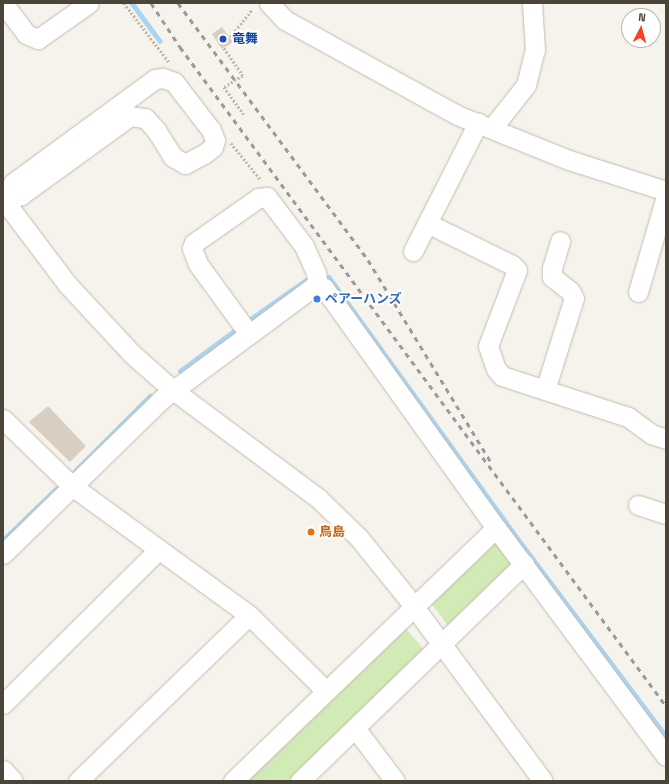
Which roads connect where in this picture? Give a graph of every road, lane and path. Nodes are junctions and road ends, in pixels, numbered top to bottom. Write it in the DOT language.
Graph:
graph roads {
  1 [pos="4,3"];
  2 [pos="89,3"];
  3 [pos="532,3"];
  4 [pos="270,4"];
  5 [pos="230,37"];
  6 [pos="224,48"];
  7 [pos="244,115"];
  8 [pos="485,125"];
  9 [pos="229,141"];
  10 [pos="666,191"];
  11 [pos="264,196"];
  12 [pos="666,196"];
  13 [pos="3,200"];
  14 [pos="427,223"];
  15 [pos="560,241"];
  16 [pos="413,251"];
  17 [pos="318,286"];
  18 [pos="638,292"];
  19 [pos="249,334"];
  20 [pos="173,390"];
  21 [pos="545,390"];
  22 [pos="3,418"];
  23 [pos="666,439"];
  24 [pos="72,486"];
  25 [pos="638,505"];
  26 [pos="666,514"];
  27 [pos="496,528"];
  28 [pos="158,550"];
  29 [pos="3,554"];
  30 [pos="524,564"];
  31 [pos="414,606"];
  32 [pos="249,615"];
  33 [pos="441,644"];
  34 [pos="326,691"];
  35 [pos="3,704"];
  36 [pos="355,728"];
  37 [pos="666,756"];
  38 [pos="3,770"];
  39 [pos="13,781"];
  40 [pos="78,781"];
  41 [pos="233,781"];
  42 [pos="300,781"];
  43 [pos="395,781"];
  44 [pos="543,781"];
  1 -- 2 [label="street"];
  3 -- 8 [label="street"];
  4 -- 5 [label="path"];
  4 -- 8 [label="street"];
  6 -- 7 [label="path, bridge"];
  8 -- 10 [label="street"];
  8 -- 14 [label="street"];
  9 -- 11 [label="path"];
  11 -- 17 [label="street"];
  11 -- 19 [label="street"];
  12 -- 18 [label="street"];
  13 -- 13 [label="street"];
  13 -- 20 [label="street"];
  14 -- 16 [label="street"];
  14 -- 21 [label="street"];
  15 -- 21 [label="street"];
  17 -- 19 [label="street"];
  17 -- 27 [label="street"];
  19 -- 20 [label="street"];
  20 -- 24 [label="street"];
  20 -- 31 [label="street"];
  21 -- 23 [label="street"];
  22 -- 24 [label="street"];
  24 -- 28 [label="street"];
  24 -- 29 [label="street"];
  25 -- 26 [label="street"];
  27 -- 30 [label="street"];
  27 -- 31 [label="street"];
  28 -- 32 [label="street"];
  28 -- 35 [label="street"];
  30 -- 33 [label="street"];
  30 -- 37 [label="street"];
  31 -- 33 [label="street"];
  31 -- 34 [label="street"];
  32 -- 34 [label="street"];
  32 -- 40 [label="street"];
  33 -- 36 [label="street"];
  33 -- 44 [label="street"];
  34 -- 41 [label="street"];
  36 -- 42 [label="street"];
  36 -- 43 [label="street"];
  38 -- 39 [label="street"];
}
